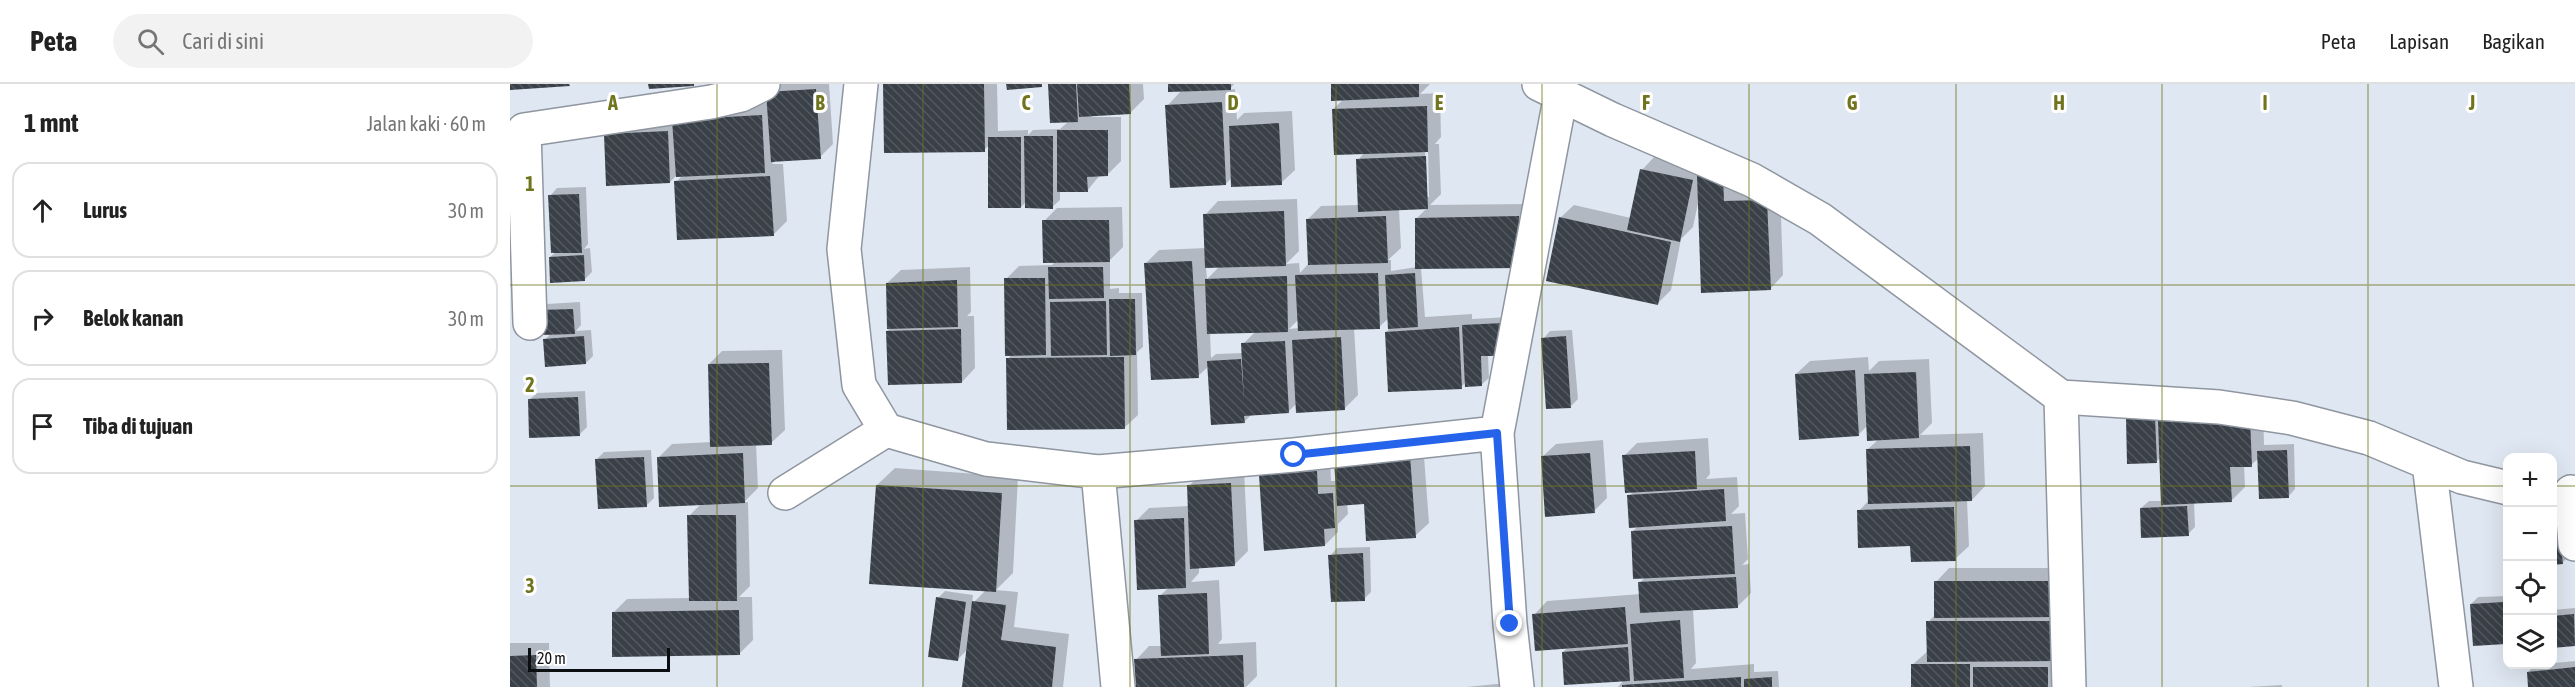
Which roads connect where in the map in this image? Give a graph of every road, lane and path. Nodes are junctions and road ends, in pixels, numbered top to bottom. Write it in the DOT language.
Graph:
graph roads {
  1 [pos="761,84"];
  2 [pos="861,84"];
  3 [pos="1550,89"];
  4 [pos="517,130"];
  5 [pos="530,323"];
  6 [pos="2061,397"];
  7 [pos="886,430"];
  8 [pos="1497,433"];
  9 [pos="2429,463"];
  10 [pos="1098,472"];
  11 [pos="2503,487"];
  12 [pos="2566,491"];
  13 [pos="785,493"];
  14 [pos="2575,544"];
  15 [pos="1118,687"];
  16 [pos="1517,687"];
  17 [pos="2069,687"];
  18 [pos="2456,687"];
  1 -- 4 [label="street"];
  2 -- 7 [label="street"];
  3 -- 6 [label="street"];
  3 -- 8 [label="street"];
  4 -- 5 [label="street"];
  6 -- 9 [label="street"];
  6 -- 17 [label="street"];
  7 -- 10 [label="street"];
  7 -- 13 [label="street"];
  8 -- 10 [label="street"];
  8 -- 16 [label="street"];
  9 -- 11 [label="street"];
  9 -- 18 [label="street"];
  10 -- 15 [label="street"];
  12 -- 14 [label="street"];
}
